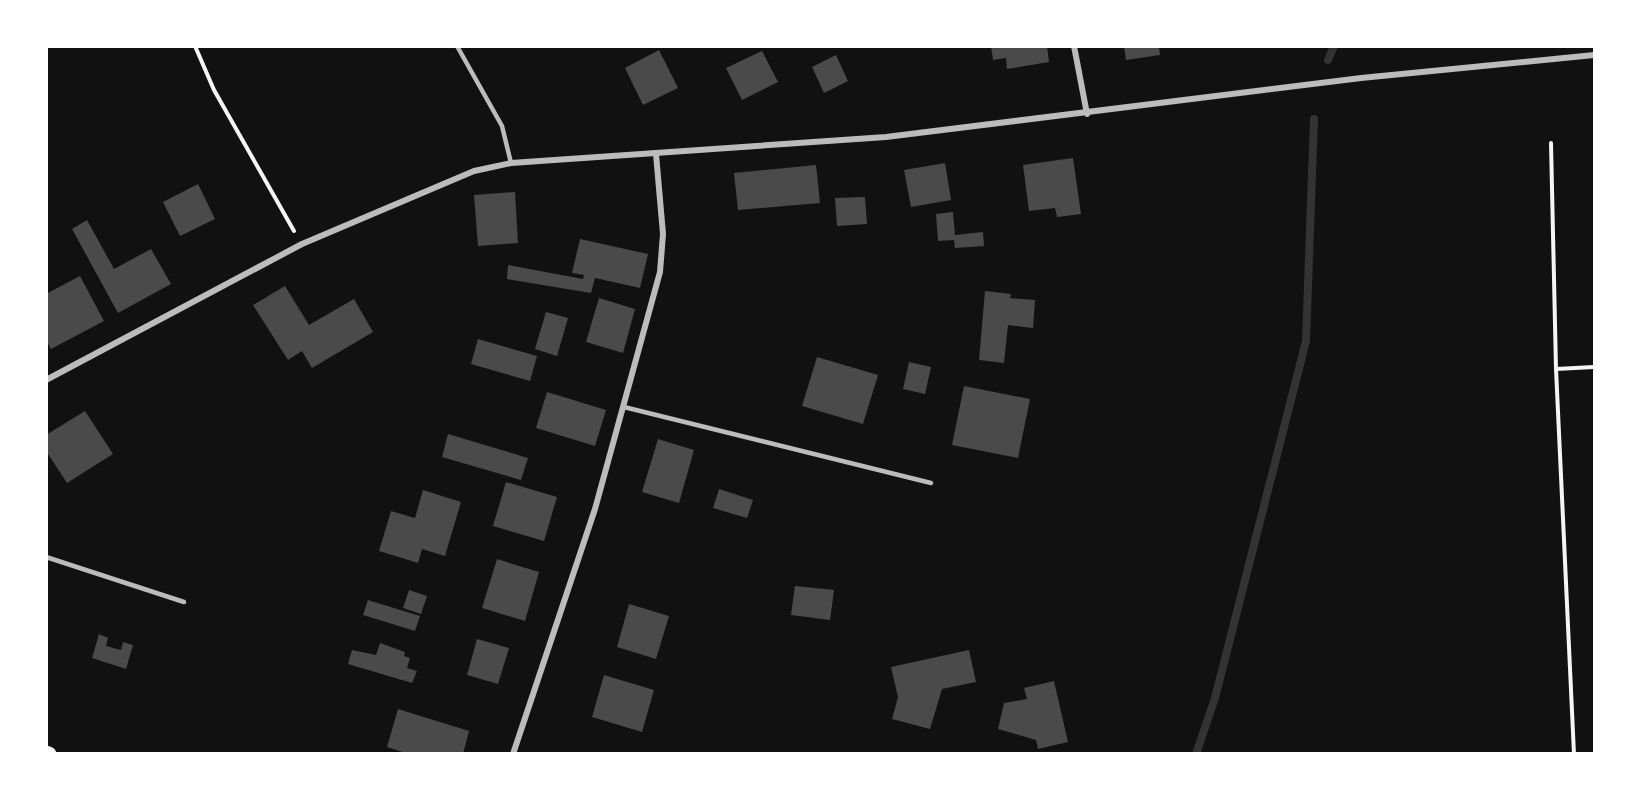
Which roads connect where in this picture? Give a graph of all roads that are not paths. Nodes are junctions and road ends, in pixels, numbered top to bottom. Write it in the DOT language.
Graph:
graph roads {
  1 [pos="457,46"];
  2 [pos="1074,46"];
  3 [pos="1594,55"];
  4 [pos="1087,114"];
  5 [pos="656,154"];
  6 [pos="511,163"];
  7 [pos="46,380"];
  8 [pos="624,407"];
  9 [pos="931,483"];
  10 [pos="46,557"];
  11 [pos="183,602"];
  12 [pos="513,753"];
  1 -- 6 [label="lane"];
  2 -- 4 [label="street"];
  3 -- 4 [label="street"];
  4 -- 5 [label="street"];
  5 -- 6 [label="street"];
  5 -- 8 [label="street"];
  6 -- 7 [label="street"];
  8 -- 9 [label="lane"];
  8 -- 12 [label="street"];
  10 -- 11 [label="lane"];
}
